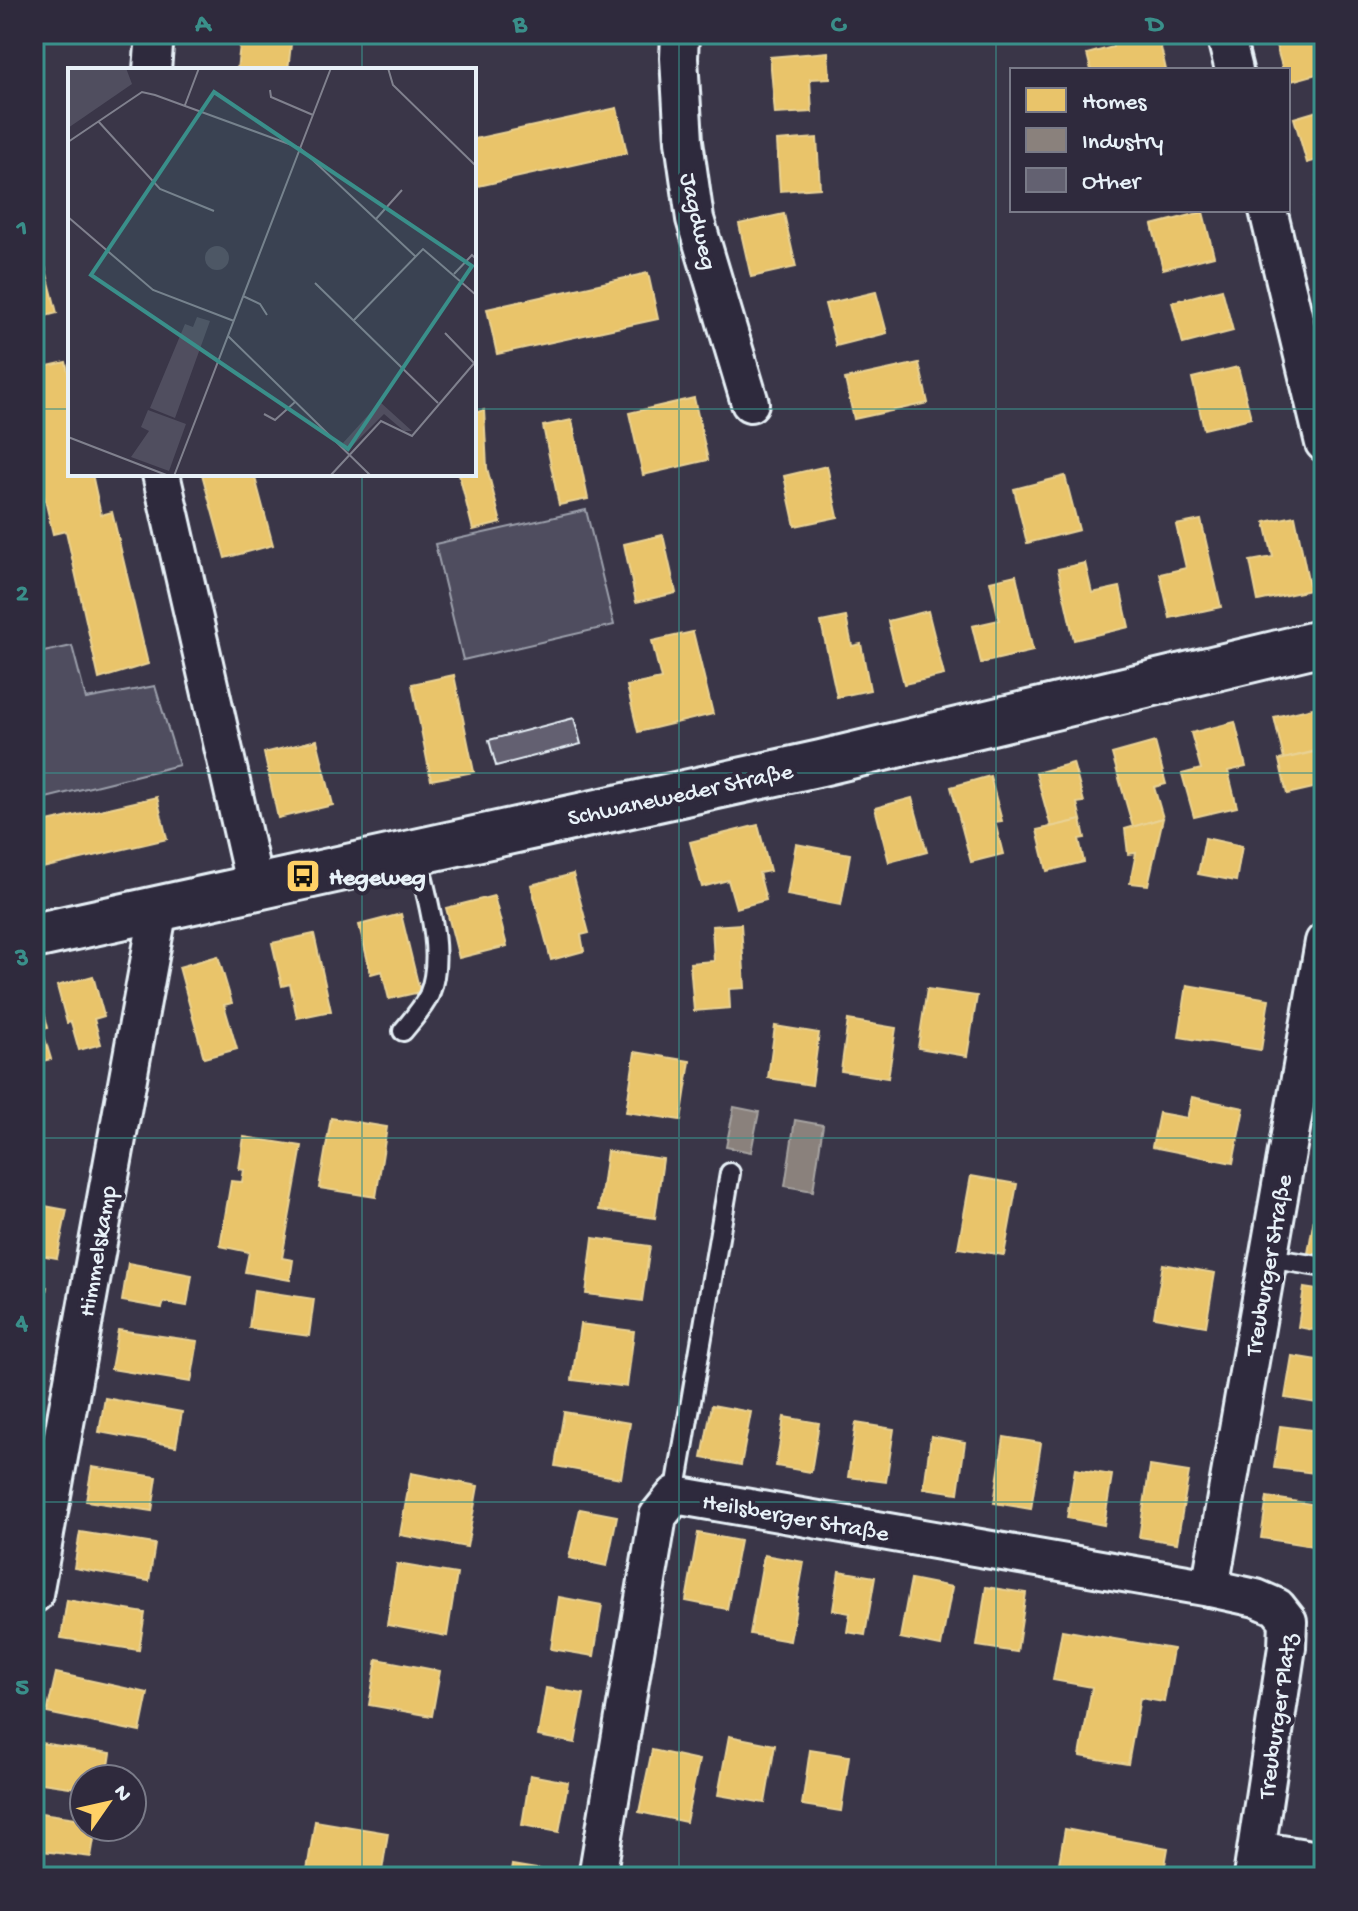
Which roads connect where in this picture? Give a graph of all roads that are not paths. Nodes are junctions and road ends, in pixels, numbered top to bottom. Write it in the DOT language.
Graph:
graph roads {
  1 [pos="155,34"];
  2 [pos="680,34"];
  3 [pos="1225,34"];
  4 [pos="152,68"];
  5 [pos="1234,68"];
  6 [pos="1268,212"];
  7 [pos="750,403"];
  8 [pos="1324,443"];
  9 [pos="161,476"];
  10 [pos="1324,642"];
  11 [pos="416,851"];
  12 [pos="255,887"];
  13 [pos="159,908"];
  14 [pos="34,936"];
  15 [pos="1324,942"];
  16 [pos="403,1031"];
  17 [pos="730,1173"];
  18 [pos="1268,1258"];
  19 [pos="1324,1267"];
  20 [pos="45,1474"];
  21 [pos="675,1495"];
  22 [pos="1210,1588"];
  23 [pos="34,1594"];
  24 [pos="1324,1861"];
  25 [pos="1255,1864"];
  26 [pos="597,1877"];
  1 -- 4 [label="street"];
  2 -- 7 [label="street, Jagdweg"];
  3 -- 5 [label="street"];
  6 -- 8 [label="street"];
  9 -- 12 [label="street"];
  10 -- 11 [label="main road, Schwaneweder Straße"];
  11 -- 12 [label="main road, Schwaneweder Straße"];
  11 -- 16 [label="lane"];
  12 -- 13 [label="main road, Schwaneweder Straße"];
  13 -- 14 [label="main road, Schwaneweder Straße"];
  13 -- 20 [label="street, Himmelskamp"];
  15 -- 18 [label="street, Treuburger Straße"];
  17 -- 21 [label="lane"];
  18 -- 19 [label="lane"];
  18 -- 22 [label="street, Treuburger Straße"];
  20 -- 23 [label="street, Himmelskamp"];
  21 -- 22 [label="street, Heilsberger Straße"];
  21 -- 26 [label="street, Heilsberger Straße"];
  22 -- 25 [label="street, Treuburger Platz"];
  24 -- 25 [label="street, Treuburger Platz"];
}
